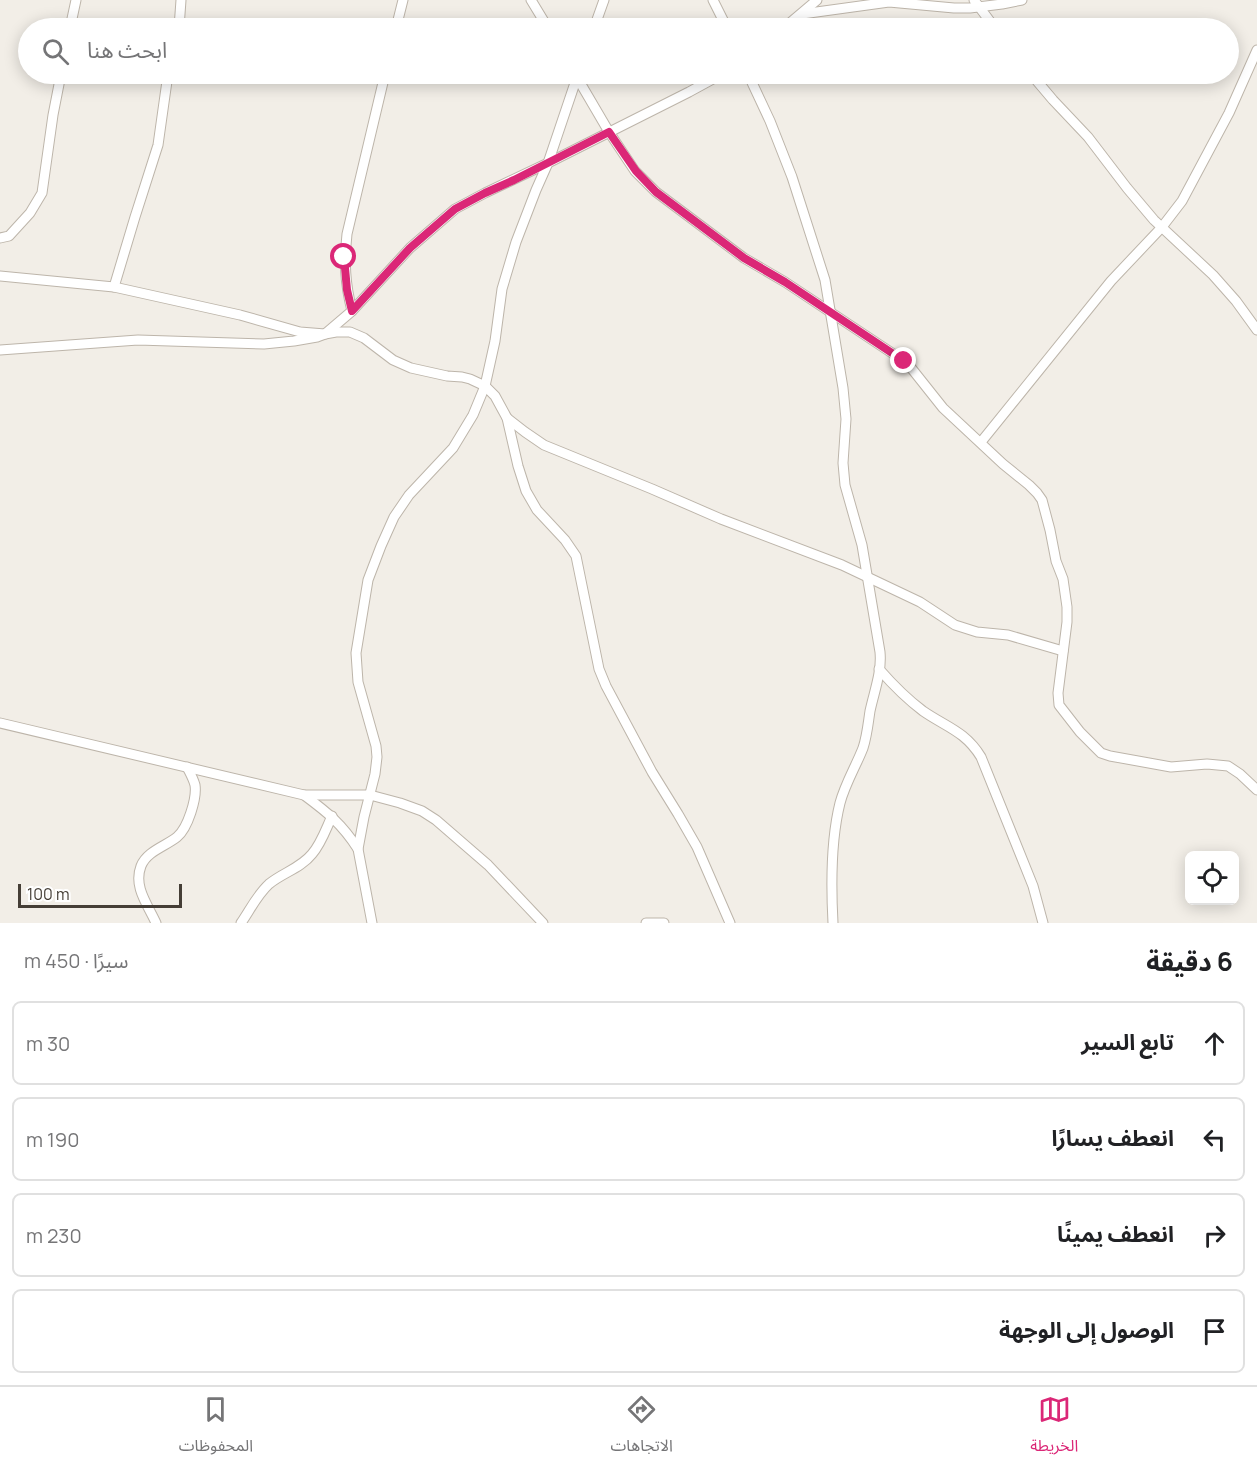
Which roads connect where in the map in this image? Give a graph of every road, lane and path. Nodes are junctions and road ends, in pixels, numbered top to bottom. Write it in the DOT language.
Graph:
graph roads {
  1 [pos="76,0"];
  2 [pos="181,0"];
  3 [pos="402,0"];
  4 [pos="531,0"];
  5 [pos="604,0"];
  6 [pos="713,0"];
  7 [pos="816,0"];
  8 [pos="1022,0"];
  9 [pos="976,3"];
  10 [pos="802,14"];
  11 [pos="72,18"];
  12 [pos="179,18"];
  13 [pos="398,18"];
  14 [pos="542,18"];
  15 [pos="598,18"];
  16 [pos="722,18"];
  17 [pos="797,18"];
  18 [pos="987,18"];
  19 [pos="1257,50"];
  20 [pos="59,84"];
  21 [pos="167,84"];
  22 [pos="383,84"];
  23 [pos="574,84"];
  24 [pos="583,84"];
  25 [pos="703,84"];
  26 [pos="753,84"];
  27 [pos="1039,84"];
  28 [pos="609,132"];
  29 [pos="548,163"];
  30 [pos="1162,227"];
  31 [pos="0,238"];
  32 [pos="0,276"];
  33 [pos="114,287"];
  34 [pos="352,311"];
  35 [pos="831,311"];
  36 [pos="1257,330"];
  37 [pos="324,334"];
  38 [pos="0,350"];
  39 [pos="485,386"];
  40 [pos="507,418"];
  41 [pos="981,442"];
  42 [pos="867,577"];
  43 [pos="1063,651"];
  44 [pos="879,669"];
  45 [pos="0,723"];
  46 [pos="187,767"];
  47 [pos="1257,790"];
  48 [pos="304,795"];
  49 [pos="370,795"];
  50 [pos="332,816"];
  51 [pos="358,849"];
  52 [pos="540,919"];
  53 [pos="156,923"];
  54 [pos="241,923"];
  55 [pos="372,923"];
  56 [pos="552,923"];
  57 [pos="646,923"];
  58 [pos="664,923"];
  59 [pos="730,923"];
  60 [pos="833,923"];
  61 [pos="1043,923"];
  1 -- 11 [label="street"];
  2 -- 12 [label="street"];
  3 -- 13 [label="street"];
  4 -- 14 [label="street"];
  5 -- 15 [label="street"];
  6 -- 16 [label="street"];
  7 -- 10 [label="street"];
  8 -- 9 [label="street"];
  9 -- 10 [label="street"];
  9 -- 18 [label="street"];
  10 -- 17 [label="street"];
  19 -- 30 [label="street"];
  20 -- 31 [label="street"];
  21 -- 33 [label="street"];
  22 -- 34 [label="street"];
  23 -- 29 [label="street"];
  24 -- 28 [label="street"];
  25 -- 28 [label="street"];
  26 -- 35 [label="street"];
  27 -- 30 [label="street"];
  28 -- 29 [label="street"];
  28 -- 35 [label="street"];
  29 -- 34 [label="street"];
  29 -- 39 [label="street"];
  30 -- 36 [label="street"];
  30 -- 41 [label="street"];
  32 -- 33 [label="street"];
  33 -- 37 [label="street"];
  34 -- 37 [label="street"];
  35 -- 41 [label="street"];
  35 -- 42 [label="street"];
  37 -- 38 [label="street"];
  37 -- 39 [label="street"];
  39 -- 40 [label="street"];
  39 -- 49 [label="street"];
  40 -- 42 [label="street"];
  40 -- 59 [label="street"];
  41 -- 43 [label="street"];
  42 -- 43 [label="street"];
  42 -- 44 [label="street"];
  43 -- 47 [label="street"];
  44 -- 60 [label="street"];
  44 -- 61 [label="street"];
  45 -- 46 [label="street"];
  46 -- 48 [label="street"];
  46 -- 53 [label="street"];
  48 -- 49 [label="street"];
  48 -- 50 [label="street"];
  49 -- 51 [label="street"];
  49 -- 52 [label="street"];
  50 -- 51 [label="street"];
  50 -- 54 [label="street"];
  51 -- 55 [label="street"];
  52 -- 56 [label="street"];
  57 -- 58 [label="street"];
}
